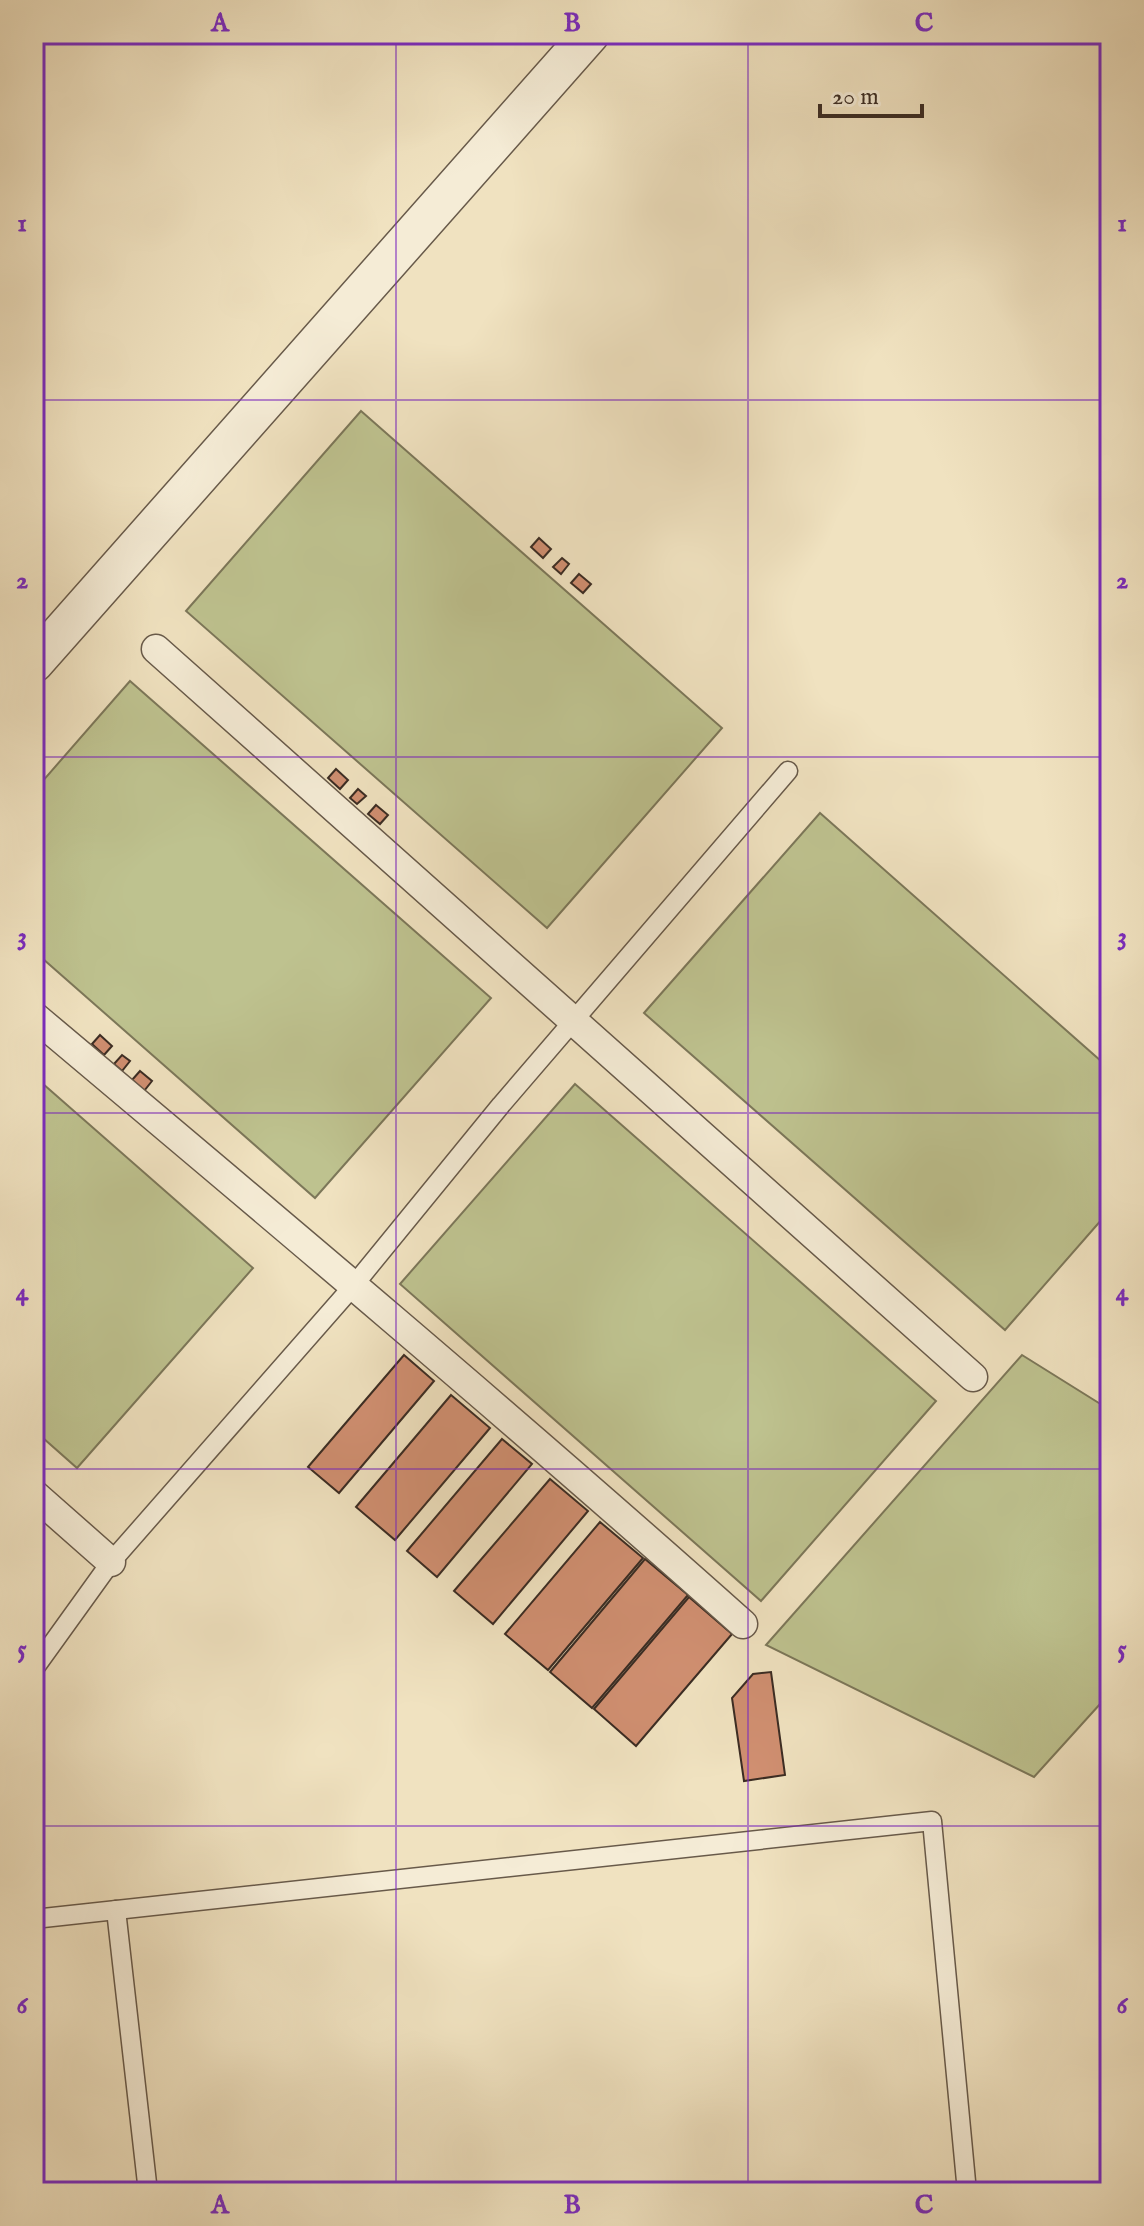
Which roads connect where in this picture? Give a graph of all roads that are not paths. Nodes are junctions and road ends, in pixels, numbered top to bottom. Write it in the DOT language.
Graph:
graph roads {
  1 [pos="590,34"];
  2 [pos="156,649"];
  3 [pos="34,663"];
  4 [pos="788,771"];
  5 [pos="34,1016"];
  6 [pos="573,1021"];
  7 [pos="354,1285"];
  8 [pos="973,1377"];
  9 [pos="34,1494"];
  10 [pos="111,1562"];
  11 [pos="743,1624"];
  12 [pos="34,1669"];
  13 [pos="116,1910"];
  14 [pos="34,1919"];
  15 [pos="148,2192"];
  16 [pos="967,2192"];
  1 -- 3 [label="street"];
  2 -- 6 [label="street"];
  4 -- 6 [label="lane"];
  5 -- 7 [label="street"];
  6 -- 7 [label="lane"];
  6 -- 8 [label="street"];
  7 -- 10 [label="lane"];
  7 -- 11 [label="street"];
  9 -- 10 [label="street"];
  10 -- 12 [label="lane"];
  13 -- 14 [label="lane"];
  13 -- 15 [label="lane"];
  13 -- 16 [label="lane"];
}
